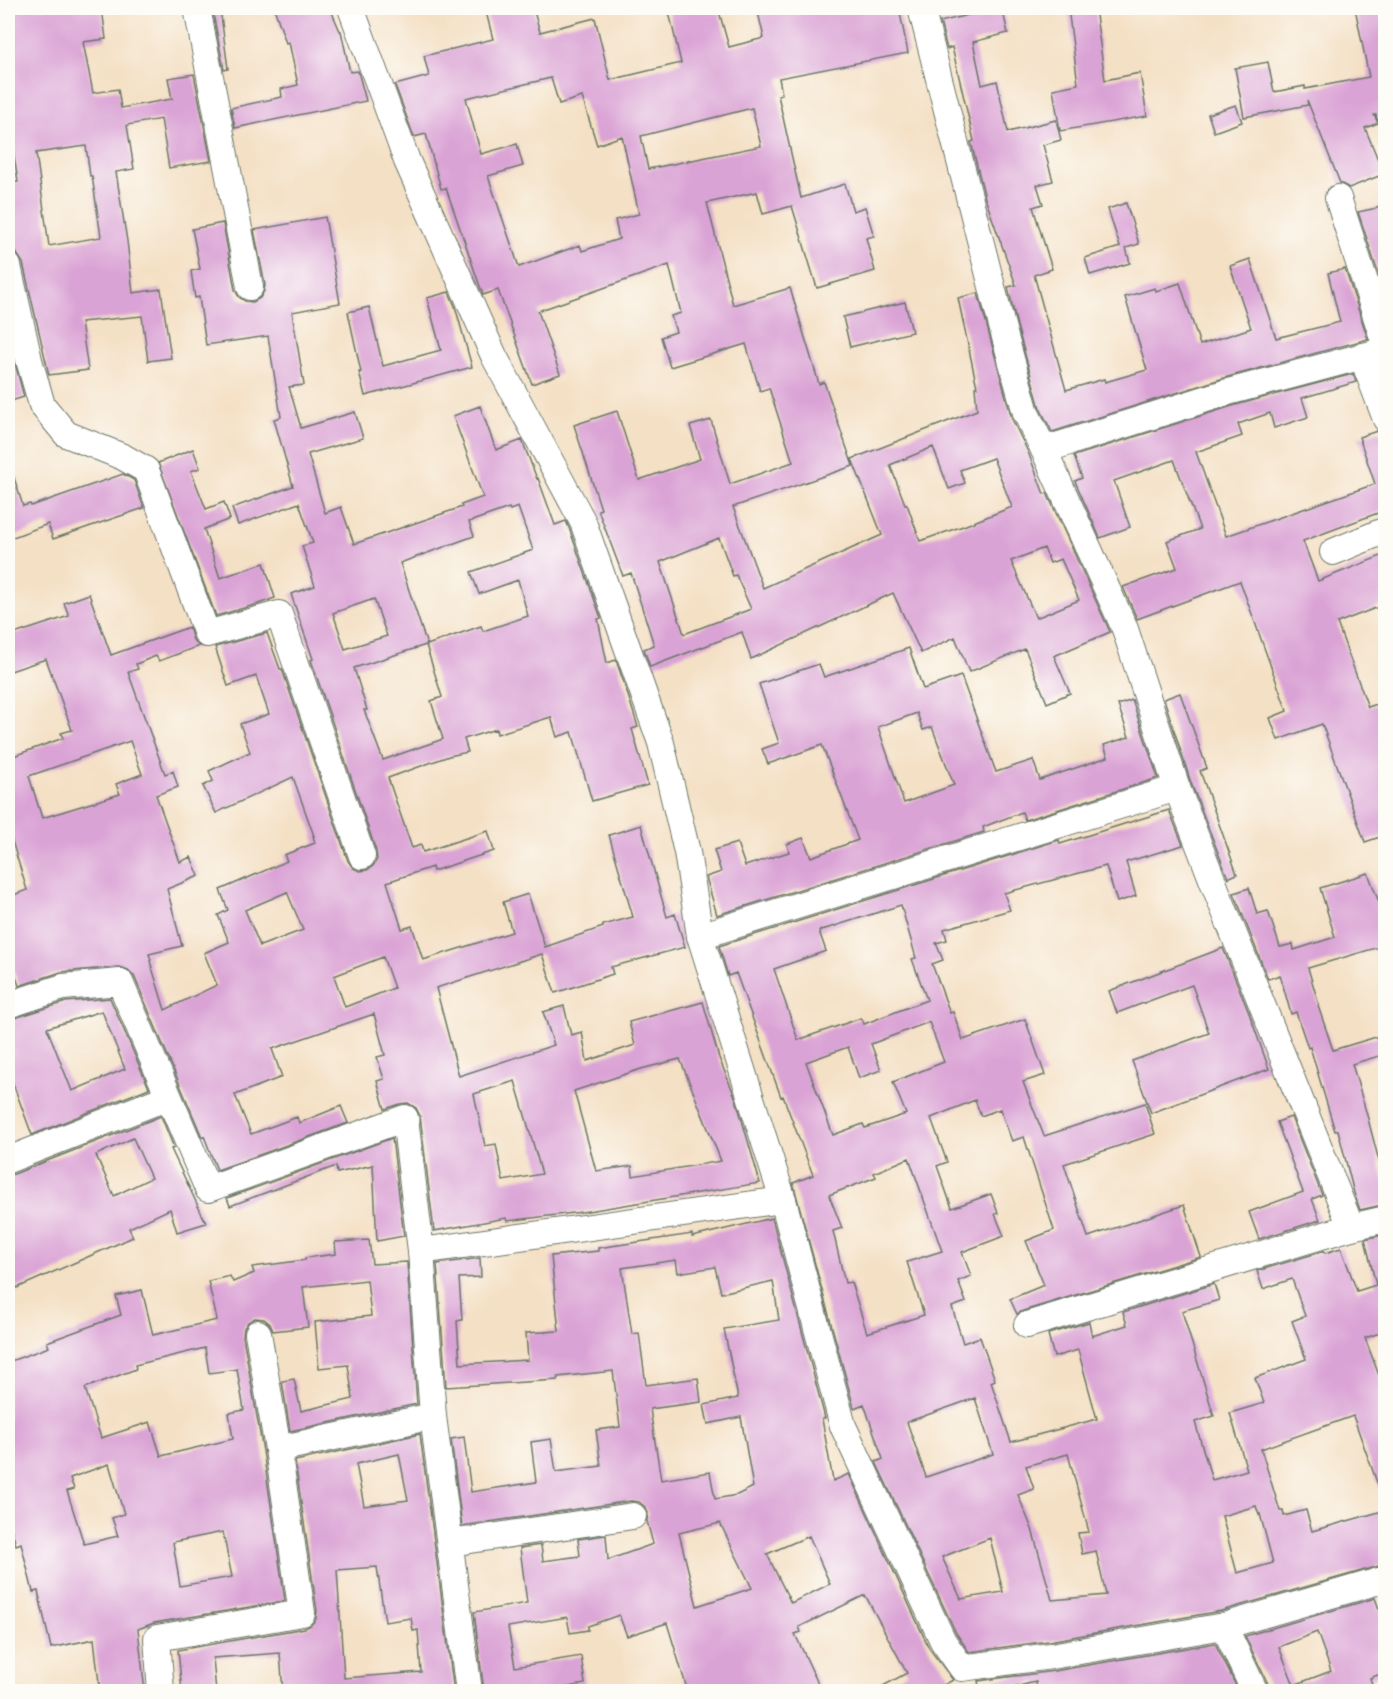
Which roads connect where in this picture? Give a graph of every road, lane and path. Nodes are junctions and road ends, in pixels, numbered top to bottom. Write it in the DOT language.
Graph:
graph roads {
  1 [pos="197,8"];
  2 [pos="351,8"];
  3 [pos="921,8"];
  4 [pos="1338,198"];
  5 [pos="8,266"];
  6 [pos="250,287"];
  7 [pos="1378,351"];
  8 [pos="1386,419"];
  9 [pos="1044,450"];
  10 [pos="1386,530"];
  11 [pos="1333,552"];
  12 [pos="1177,788"];
  13 [pos="362,856"];
  14 [pos="700,936"];
  15 [pos="8,1005"];
  16 [pos="168,1098"];
  17 [pos="8,1160"];
  18 [pos="783,1200"];
  19 [pos="1386,1219"];
  20 [pos="1351,1227"];
  21 [pos="422,1251"];
  22 [pos="1027,1325"];
  23 [pos="258,1333"];
  24 [pos="433,1416"];
  25 [pos="278,1449"];
  26 [pos="633,1516"];
  27 [pos="450,1543"];
  28 [pos="1386,1579"];
  29 [pos="1224,1626"];
  30 [pos="161,1692"];
  31 [pos="469,1692"];
  32 [pos="1255,1692"];
  1 -- 6 [label="street"];
  2 -- 14 [label="street"];
  3 -- 9 [label="street"];
  4 -- 7 [label="street"];
  5 -- 13 [label="street"];
  7 -- 8 [label="street"];
  7 -- 9 [label="street"];
  9 -- 12 [label="street"];
  10 -- 11 [label="street"];
  12 -- 14 [label="street"];
  12 -- 20 [label="street"];
  14 -- 18 [label="street"];
  15 -- 16 [label="street"];
  16 -- 17 [label="street"];
  16 -- 21 [label="street"];
  18 -- 21 [label="street"];
  18 -- 29 [label="street"];
  19 -- 20 [label="street"];
  20 -- 22 [label="street"];
  21 -- 24 [label="street"];
  23 -- 25 [label="street"];
  24 -- 25 [label="street"];
  24 -- 27 [label="street"];
  25 -- 30 [label="street"];
  26 -- 27 [label="street"];
  27 -- 31 [label="street"];
  28 -- 29 [label="street"];
  29 -- 32 [label="street"];
}
